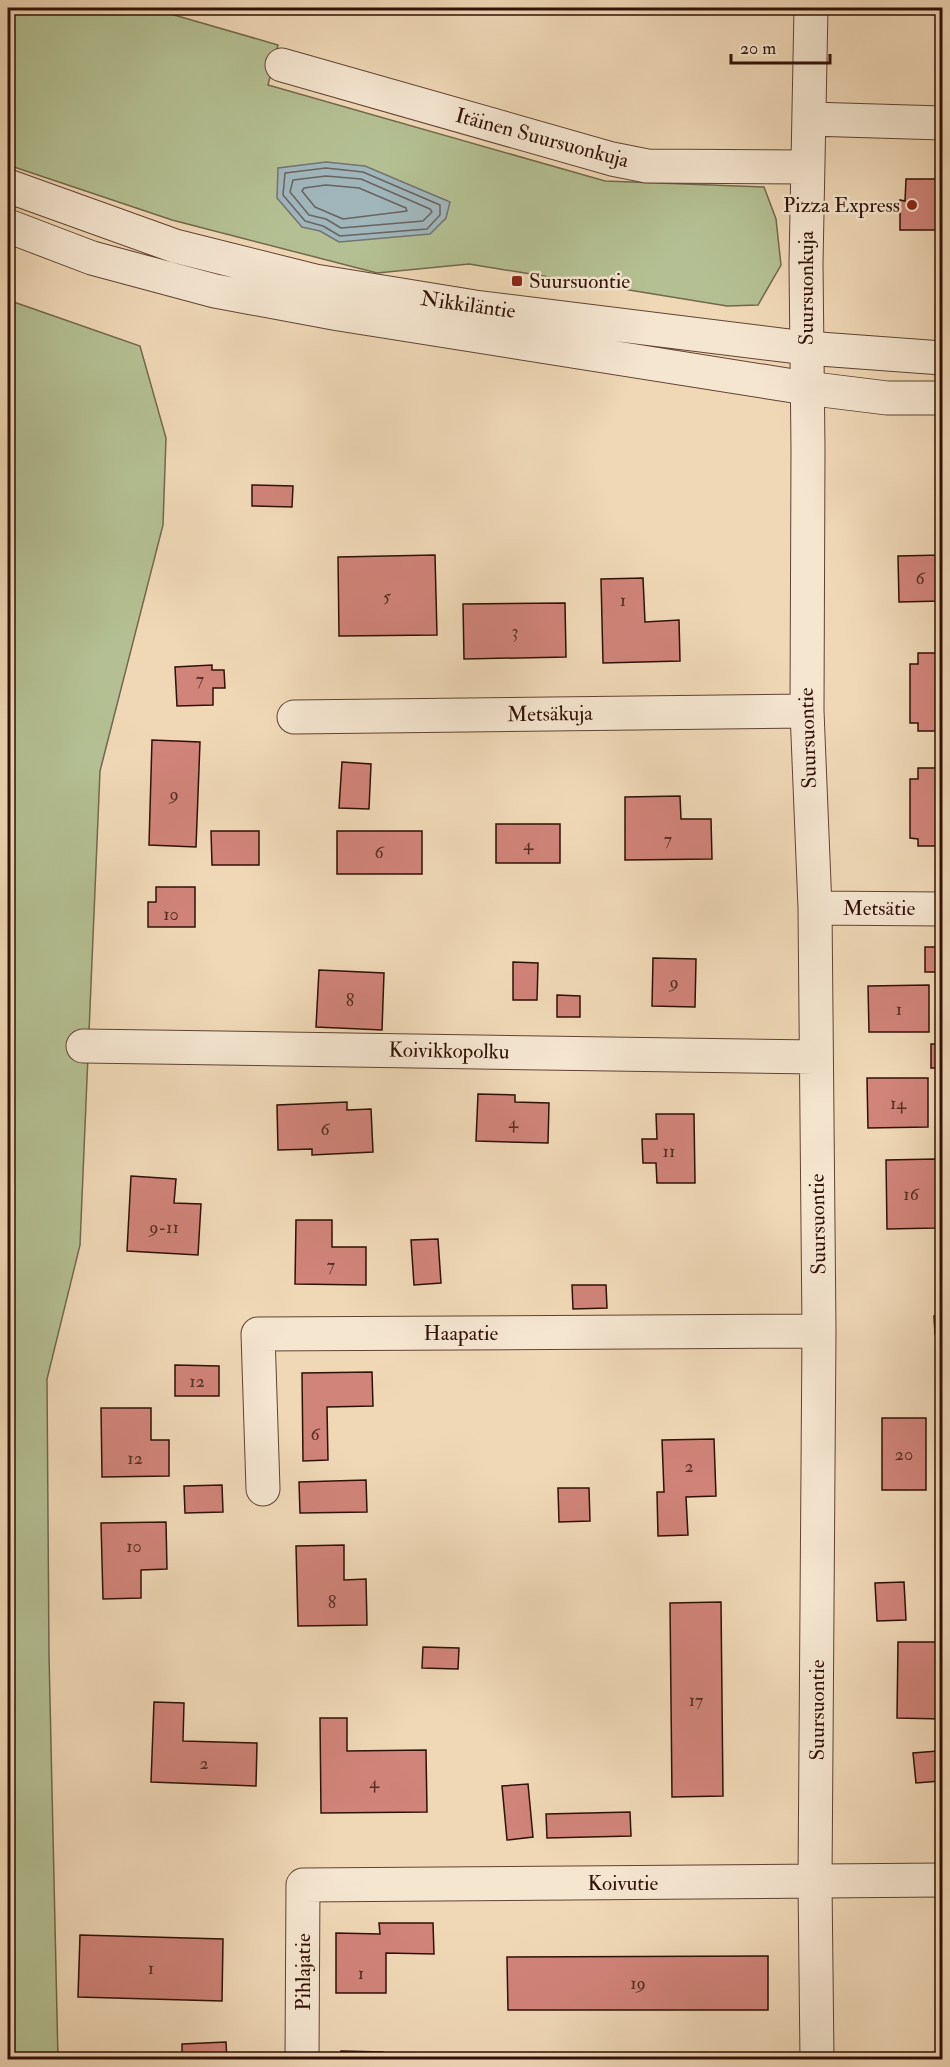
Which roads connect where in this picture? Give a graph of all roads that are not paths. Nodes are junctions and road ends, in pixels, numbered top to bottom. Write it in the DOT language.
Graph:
graph roads {
  1 [pos="811,8"];
  2 [pos="282,65"];
  3 [pos="810,119"];
  4 [pos="942,123"];
  5 [pos="807,167"];
  6 [pos="8,186"];
  7 [pos="8,226"];
  8 [pos="806,348"];
  9 [pos="942,358"];
  10 [pos="806,388"];
  11 [pos="942,398"];
  12 [pos="807,711"];
  13 [pos="294,717"];
  14 [pos="815,908"];
  15 [pos="942,909"];
  16 [pos="83,1046"];
  17 [pos="815,1057"];
  18 [pos="819,1331"];
  19 [pos="263,1489"];
  20 [pos="942,1880"];
  21 [pos="815,1882"];
  22 [pos="303,1885"];
  23 [pos="302,2060"];
  24 [pos="817,2060"];
  1 -- 3 [label="street, Suursuonkuja"];
  2 -- 5 [label="street, Itäinen Suursuonkuja"];
  3 -- 4 [label="street"];
  3 -- 5 [label="street, Suursuonkuja"];
  5 -- 8 [label="street, Suursuonkuja"];
  6 -- 8 [label="street, Nikkiläntie"];
  7 -- 10 [label="street, Nikkiläntie"];
  8 -- 9 [label="street, Nikkiläntie"];
  8 -- 10 [label="street, Suursuonkuja"];
  10 -- 11 [label="street, Nikkiläntie"];
  10 -- 12 [label="street, Suursuontie"];
  12 -- 13 [label="street, Metsäkuja"];
  12 -- 14 [label="street, Suursuontie"];
  14 -- 15 [label="street, Metsätie"];
  14 -- 17 [label="street, Suursuontie"];
  16 -- 17 [label="street, Koivikkopolku"];
  17 -- 18 [label="street, Suursuontie"];
  18 -- 19 [label="street, Haapatie"];
  18 -- 21 [label="street, Suursuontie"];
  20 -- 21 [label="street, Koivutie"];
  21 -- 22 [label="street, Koivutie"];
  21 -- 24 [label="street, Suursuontie"];
  22 -- 23 [label="street, Pihlajatie"];
}
